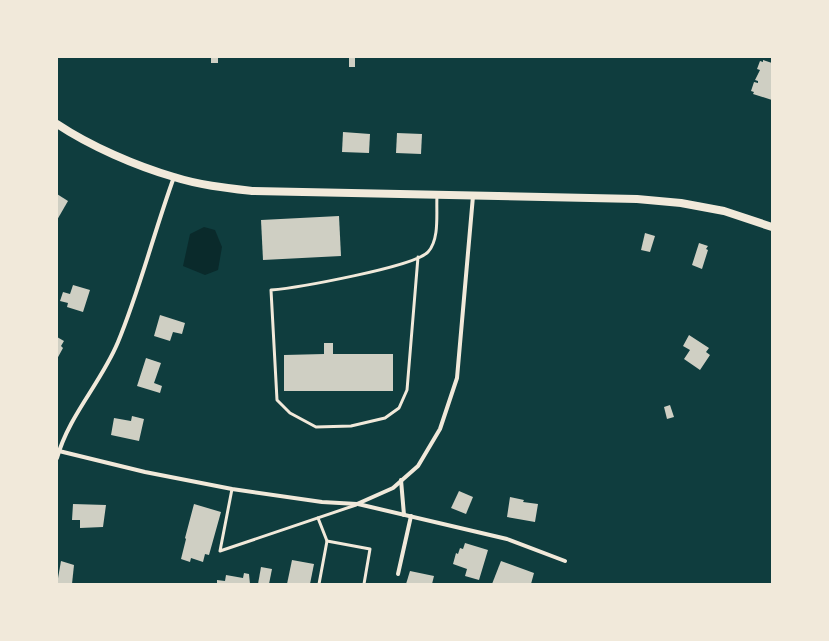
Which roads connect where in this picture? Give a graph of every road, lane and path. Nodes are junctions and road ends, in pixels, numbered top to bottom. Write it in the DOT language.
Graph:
graph roads {
  1 [pos="57,124"];
  2 [pos="174,177"];
  3 [pos="437,196"];
  4 [pos="473,196"];
  5 [pos="772,227"];
  6 [pos="418,257"];
  7 [pos="59,451"];
  8 [pos="57,458"];
  9 [pos="401,480"];
  10 [pos="232,489"];
  11 [pos="357,504"];
  12 [pos="404,515"];
  13 [pos="411,516"];
  14 [pos="318,518"];
  15 [pos="327,541"];
  16 [pos="565,561"];
  17 [pos="398,574"];
  18 [pos="319,584"];
  19 [pos="364,584"];
  1 -- 2 [label="main road"];
  2 -- 3 [label="main road"];
  2 -- 7 [label="street"];
  3 -- 4 [label="main road"];
  3 -- 6 [label="lane"];
  4 -- 5 [label="main road"];
  4 -- 9 [label="street"];
  6 -- 6 [label="lane"];
  7 -- 8 [label="street"];
  7 -- 10 [label="street"];
  9 -- 11 [label="street"];
  9 -- 12 [label="street"];
  10 -- 11 [label="street"];
  10 -- 14 [label="lane"];
  11 -- 12 [label="street"];
  11 -- 14 [label="lane"];
  12 -- 13 [label="street"];
  13 -- 16 [label="street"];
  13 -- 17 [label="street"];
  14 -- 15 [label="lane"];
  15 -- 18 [label="lane"];
  15 -- 19 [label="lane"];
}
